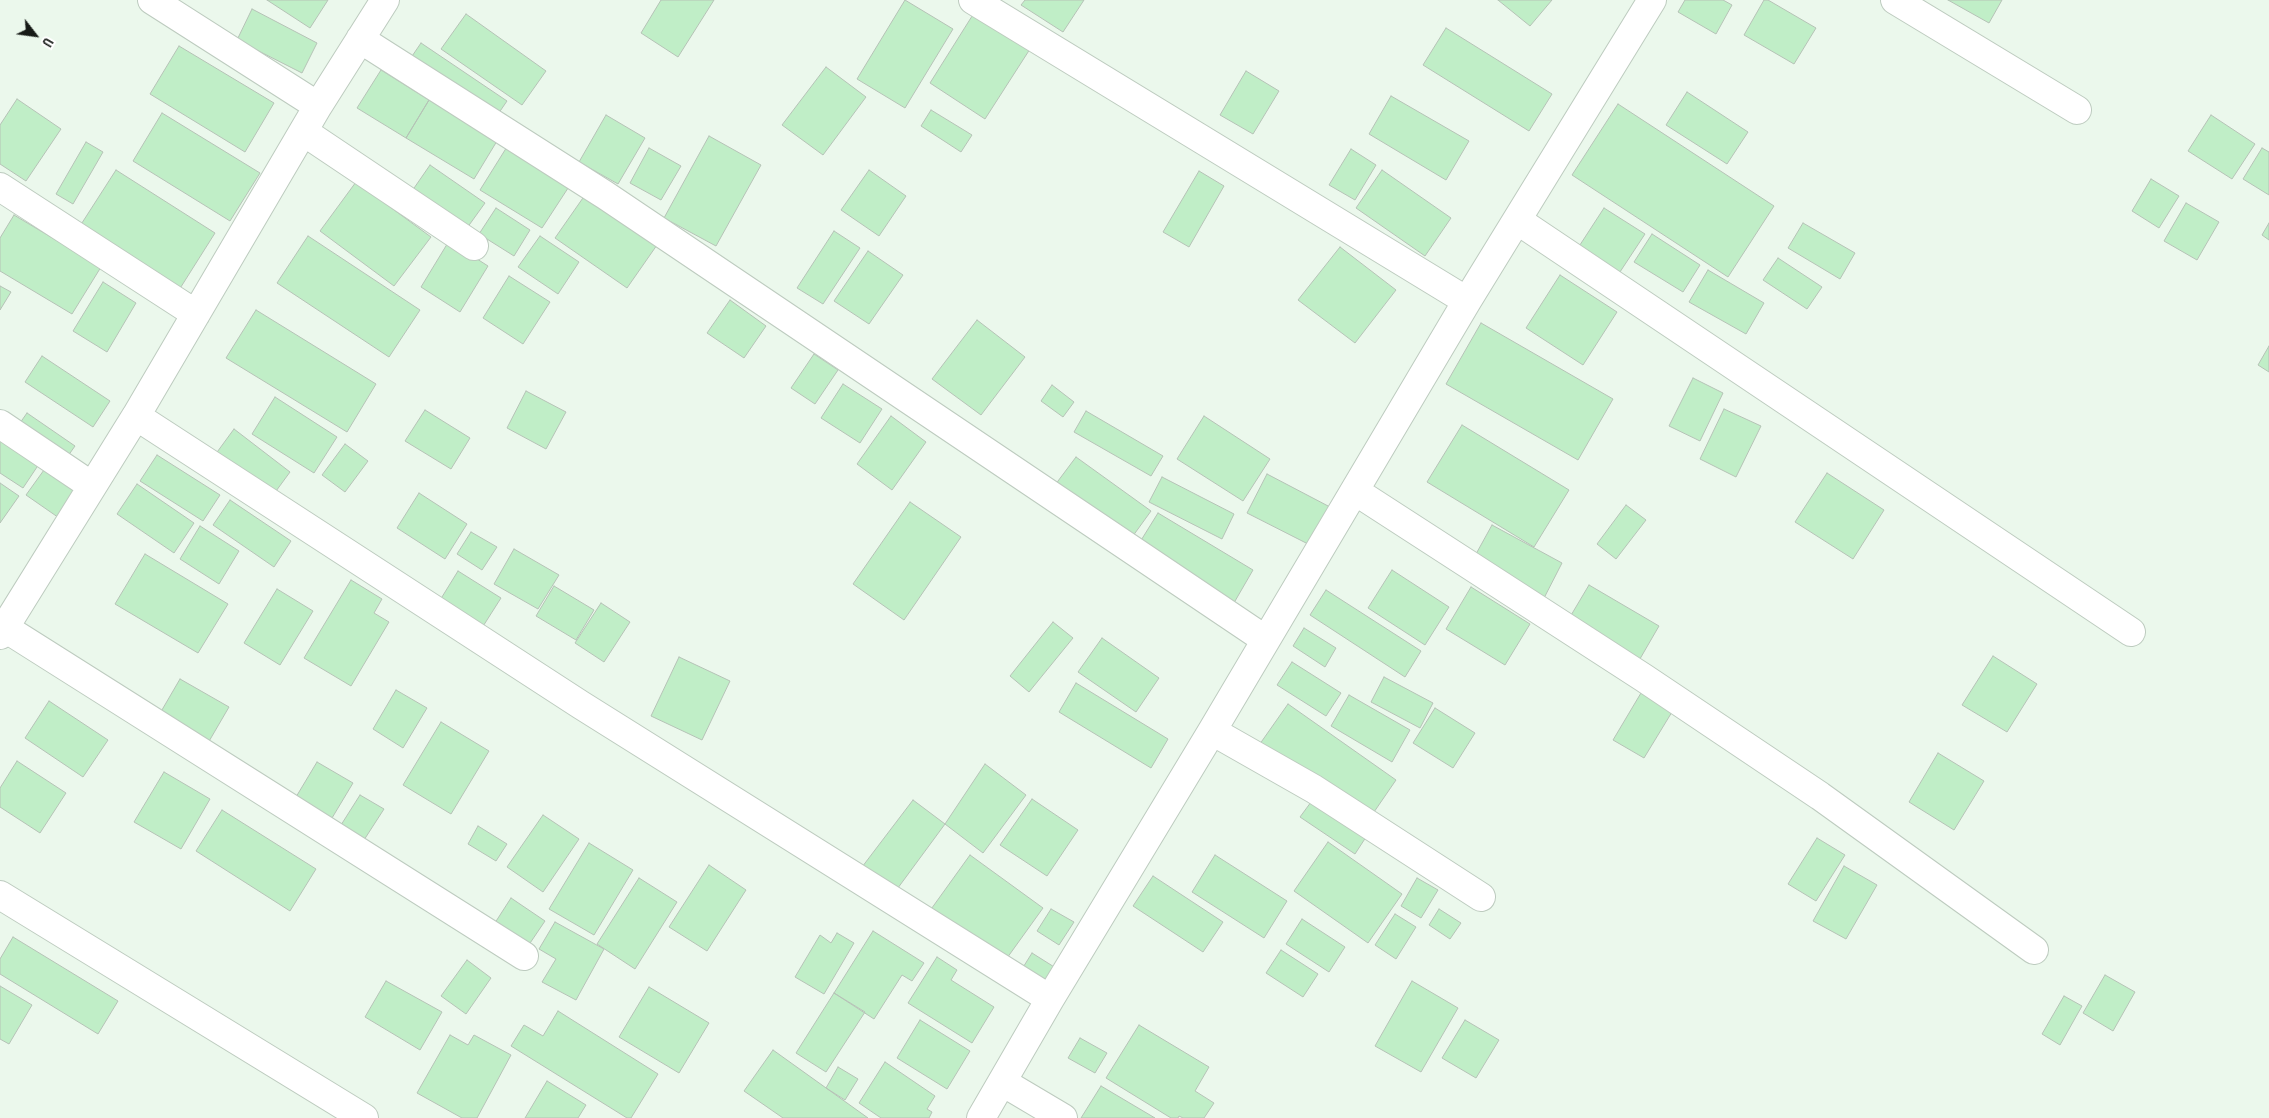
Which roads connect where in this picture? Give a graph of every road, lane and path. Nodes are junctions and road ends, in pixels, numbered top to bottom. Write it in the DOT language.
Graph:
graph roads {
  1 [pos="152,0"];
  2 [pos="385,0"];
  3 [pos="973,0"];
  4 [pos="1652,0"];
  5 [pos="1895,0"];
  6 [pos="360,40"];
  7 [pos="318,106"];
  8 [pos="2077,110"];
  9 [pos="304,132"];
  10 [pos="0,187"];
  11 [pos="1517,220"];
  12 [pos="474,246"];
  13 [pos="1467,301"];
  14 [pos="196,314"];
  15 [pos="136,416"];
  16 [pos="0,424"];
  17 [pos="92,486"];
  18 [pos="1355,491"];
  19 [pos="2,632"];
  20 [pos="2131,632"];
  21 [pos="1266,640"];
  22 [pos="1212,732"];
  23 [pos="0,895"];
  24 [pos="1481,897"];
  25 [pos="2034,950"];
  26 [pos="524,956"];
  27 [pos="1050,999"];
  28 [pos="1004,1083"];
  29 [pos="364,1118"];
  30 [pos="981,1118"];
  31 [pos="1063,1118"];
  1 -- 7 [label="street"];
  2 -- 6 [label="street"];
  3 -- 13 [label="street"];
  4 -- 11 [label="street"];
  5 -- 8 [label="street"];
  6 -- 7 [label="street"];
  6 -- 21 [label="street"];
  7 -- 9 [label="street"];
  9 -- 12 [label="street"];
  9 -- 14 [label="street"];
  10 -- 14 [label="street"];
  11 -- 13 [label="street"];
  11 -- 20 [label="street"];
  13 -- 18 [label="street"];
  14 -- 15 [label="street"];
  15 -- 17 [label="street"];
  15 -- 27 [label="street"];
  16 -- 17 [label="street"];
  17 -- 19 [label="street"];
  18 -- 21 [label="street"];
  18 -- 25 [label="street"];
  19 -- 26 [label="street"];
  21 -- 22 [label="street"];
  22 -- 24 [label="street"];
  22 -- 27 [label="street"];
  23 -- 29 [label="street"];
  27 -- 28 [label="street"];
  28 -- 30 [label="street"];
  28 -- 31 [label="street"];
}
